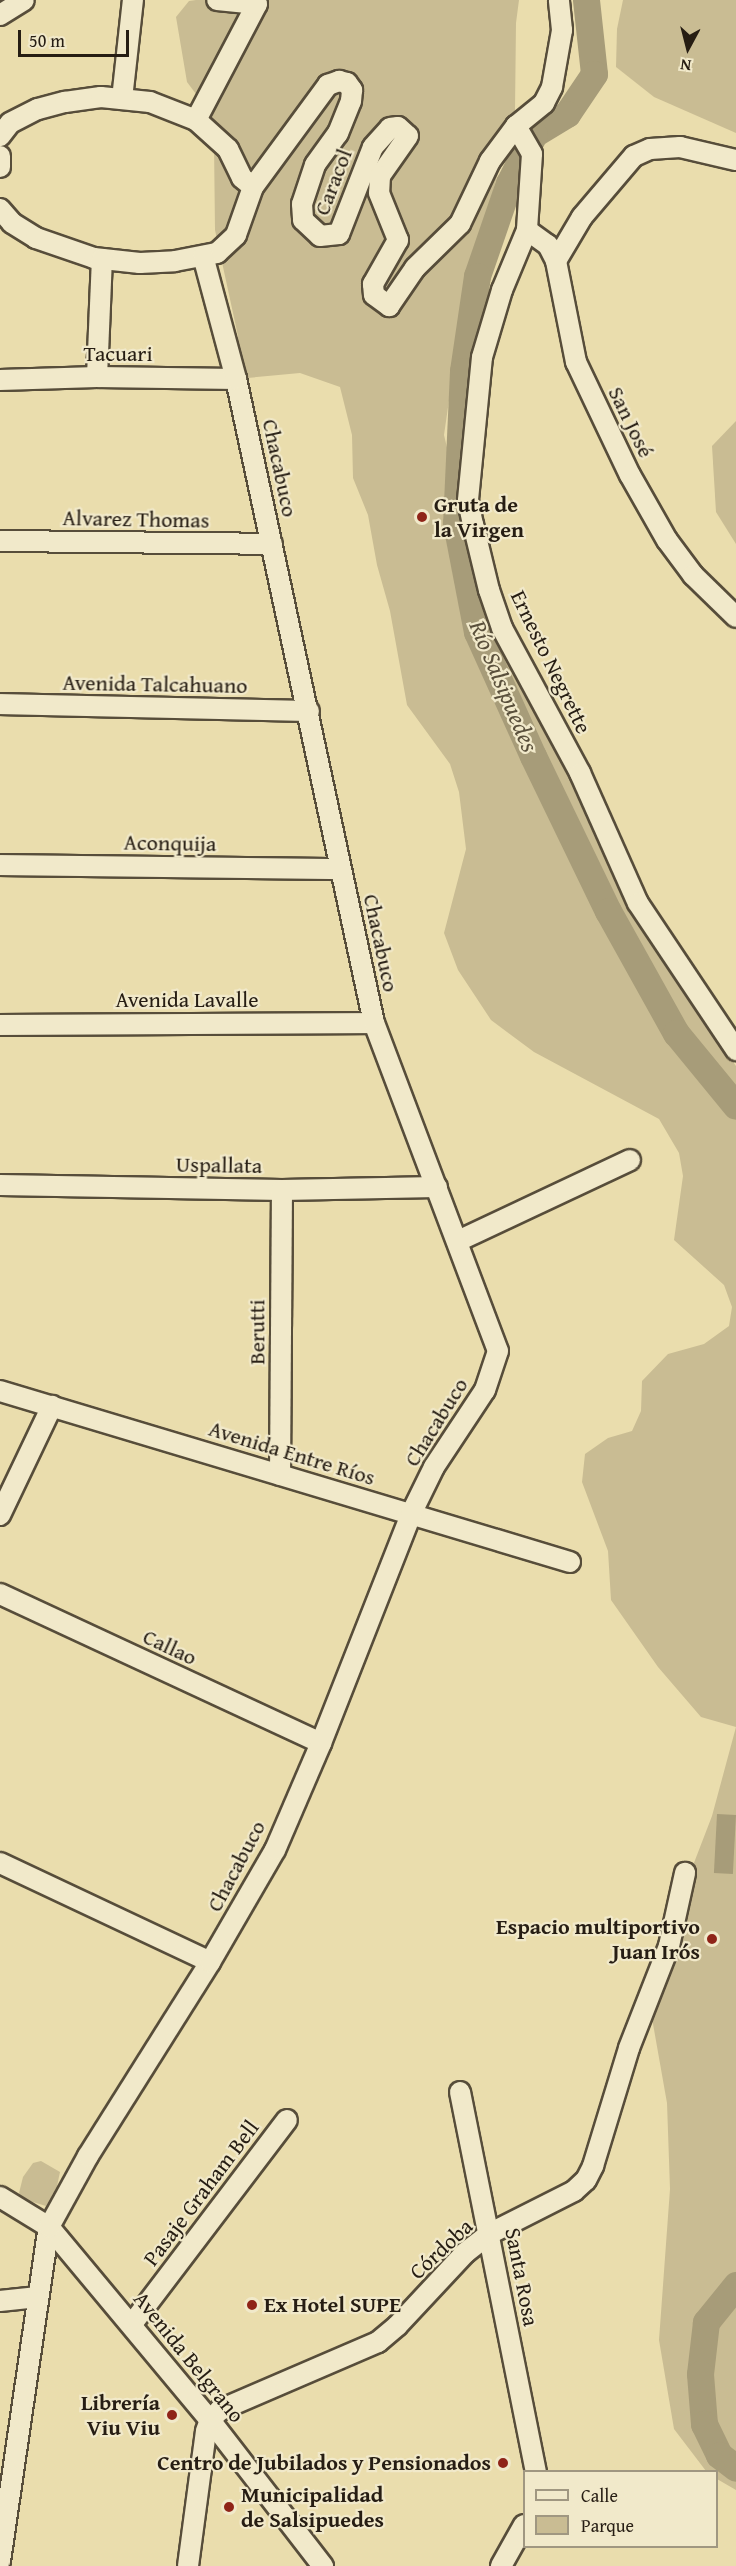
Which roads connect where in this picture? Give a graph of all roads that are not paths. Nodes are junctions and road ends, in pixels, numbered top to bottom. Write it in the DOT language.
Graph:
graph roads {
  1 [pos="24,0"];
  2 [pos="133,0"];
  3 [pos="218,0"];
  4 [pos="559,0"];
  5 [pos="0,15"];
  6 [pos="122,99"];
  7 [pos="196,120"];
  8 [pos="516,126"];
  9 [pos="0,136"];
  10 [pos="0,156"];
  11 [pos="736,160"];
  12 [pos="0,167"];
  13 [pos="253,187"];
  14 [pos="0,209"];
  15 [pos="526,230"];
  16 [pos="204,256"];
  17 [pos="102,259"];
  18 [pos="556,261"];
  19 [pos="97,377"];
  20 [pos="236,379"];
  21 [pos="0,380"];
  22 [pos="0,541"];
  23 [pos="272,544"];
  24 [pos="736,617"];
  25 [pos="0,704"];
  26 [pos="309,711"];
  27 [pos="0,865"];
  28 [pos="340,869"];
  29 [pos="374,1023"];
  30 [pos="0,1025"];
  31 [pos="736,1050"];
  32 [pos="630,1160"];
  33 [pos="0,1185"];
  34 [pos="437,1187"];
  35 [pos="282,1190"];
  36 [pos="458,1241"];
  37 [pos="0,1391"];
  38 [pos="52,1406"];
  39 [pos="280,1475"];
  40 [pos="411,1514"];
  41 [pos="0,1515"];
  42 [pos="570,1562"];
  43 [pos="0,1594"];
  44 [pos="321,1743"];
  45 [pos="0,1863"];
  46 [pos="685,1873"];
  47 [pos="210,1962"];
  48 [pos="460,2092"];
  49 [pos="287,2120"];
  50 [pos="0,2197"];
  51 [pos="49,2227"];
  52 [pos="489,2234"];
  53 [pos="38,2297"];
  54 [pos="0,2301"];
  55 [pos="132,2324"];
  56 [pos="210,2420"];
  57 [pos="9,2446"];
  58 [pos="536,2470"];
  59 [pos="523,2528"];
  60 [pos="1,2552"];
  61 [pos="188,2566"];
  62 [pos="323,2566"];
  63 [pos="501,2566"];
  1 -- 5 [label="street"];
  2 -- 6 [label="street"];
  3 -- 7 [label="street"];
  4 -- 8 [label="street"];
  6 -- 7 [label="street"];
  6 -- 9 [label="street"];
  7 -- 13 [label="street"];
  8 -- 13 [label="street, Caracol"];
  8 -- 15 [label="street, Ernesto Negrette"];
  10 -- 12 [label="street"];
  11 -- 18 [label="street"];
  13 -- 16 [label="street, Caracol"];
  14 -- 17 [label="street"];
  15 -- 18 [label="street, San José"];
  15 -- 31 [label="street, Ernesto Negrette"];
  16 -- 17 [label="street"];
  16 -- 20 [label="street, Chacabuco"];
  17 -- 19 [label="street"];
  18 -- 24 [label="street, San José"];
  19 -- 20 [label="street, Tacuari"];
  19 -- 21 [label="street, Tacuari"];
  20 -- 23 [label="street, Chacabuco"];
  22 -- 23 [label="street, Alvarez Thomas"];
  23 -- 26 [label="street, Chacabuco"];
  25 -- 26 [label="street, Avenida Talcahuano"];
  26 -- 28 [label="street, Chacabuco"];
  27 -- 28 [label="street, Aconquija"];
  28 -- 29 [label="street, Chacabuco"];
  29 -- 30 [label="street, Avenida Lavalle"];
  29 -- 34 [label="street, Chacabuco"];
  32 -- 36 [label="street"];
  33 -- 35 [label="street, Uspallata"];
  34 -- 35 [label="street, Uspallata"];
  34 -- 36 [label="street, Chacabuco"];
  35 -- 39 [label="street, Berutti"];
  36 -- 40 [label="street, Chacabuco"];
  37 -- 38 [label="street, Avenida Entre Ríos"];
  38 -- 39 [label="street, Avenida Entre Ríos"];
  38 -- 41 [label="street"];
  39 -- 40 [label="street, Avenida Entre Ríos"];
  40 -- 42 [label="street, Avenida Entre Ríos"];
  40 -- 44 [label="street, Chacabuco"];
  43 -- 44 [label="street, Callao"];
  44 -- 47 [label="street, Chacabuco"];
  45 -- 47 [label="street"];
  46 -- 52 [label="street, Córdoba"];
  47 -- 51 [label="street, Chacabuco"];
  48 -- 52 [label="street, Santa Rosa"];
  49 -- 55 [label="street, Pasaje Graham Bell"];
  50 -- 51 [label="street, Avenida Belgrano"];
  51 -- 53 [label="street, Chacabuco"];
  51 -- 55 [label="street, Avenida Belgrano"];
  52 -- 56 [label="street, Córdoba"];
  52 -- 58 [label="street, Santa Rosa"];
  53 -- 54 [label="street"];
  53 -- 57 [label="street, Chacabuco"];
  55 -- 56 [label="street, Avenida Belgrano"];
  56 -- 61 [label="street"];
  56 -- 62 [label="street, Avenida Belgrano"];
  57 -- 60 [label="street, Chacabuco"];
  59 -- 63 [label="street"];
}
